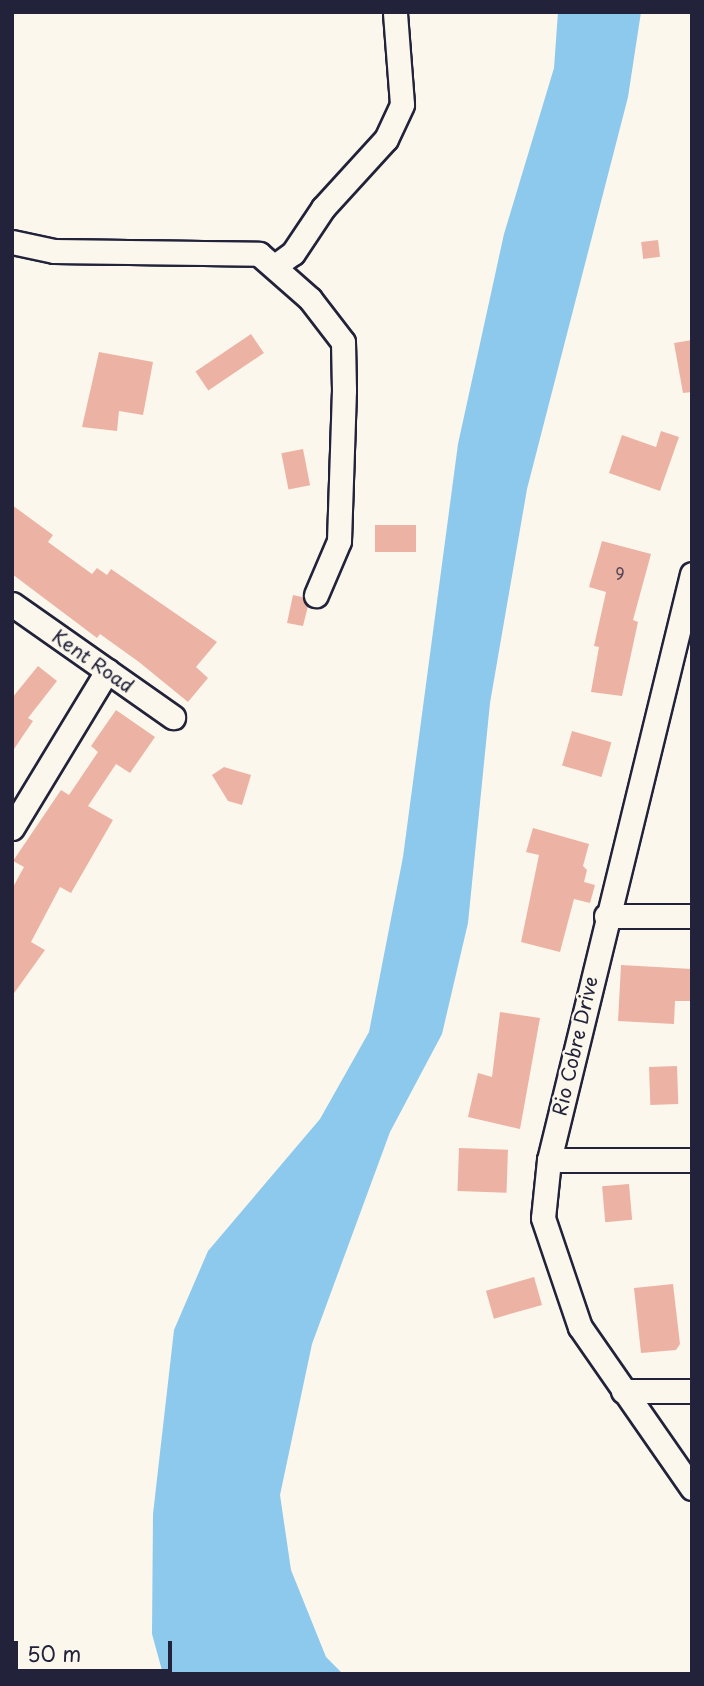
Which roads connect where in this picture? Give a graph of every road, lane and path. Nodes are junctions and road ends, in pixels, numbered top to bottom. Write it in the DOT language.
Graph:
graph roads {
  1 [pos="395,12"];
  2 [pos="12,242"];
  3 [pos="275,266"];
  4 [pos="692,574"];
  5 [pos="316,595"];
  6 [pos="12,604"];
  7 [pos="107,671"];
  8 [pos="173,717"];
  9 [pos="12,828"];
  10 [pos="606,916"];
  11 [pos="692,916"];
  12 [pos="548,1160"];
  13 [pos="692,1160"];
  14 [pos="622,1391"];
  15 [pos="692,1391"];
  16 [pos="692,1488"];
  1 -- 3 [label="street"];
  2 -- 3 [label="street"];
  3 -- 5 [label="street"];
  4 -- 10 [label="street, Rio Cobre Drive"];
  6 -- 7 [label="street, Kent Road"];
  7 -- 8 [label="street, Kent Road"];
  7 -- 9 [label="street"];
  10 -- 11 [label="street"];
  10 -- 12 [label="street, Rio Cobre Drive"];
  12 -- 13 [label="street"];
  12 -- 14 [label="street, Rio Cobre Drive"];
  14 -- 15 [label="street"];
  14 -- 16 [label="street, Rio Cobre Drive"];
}
